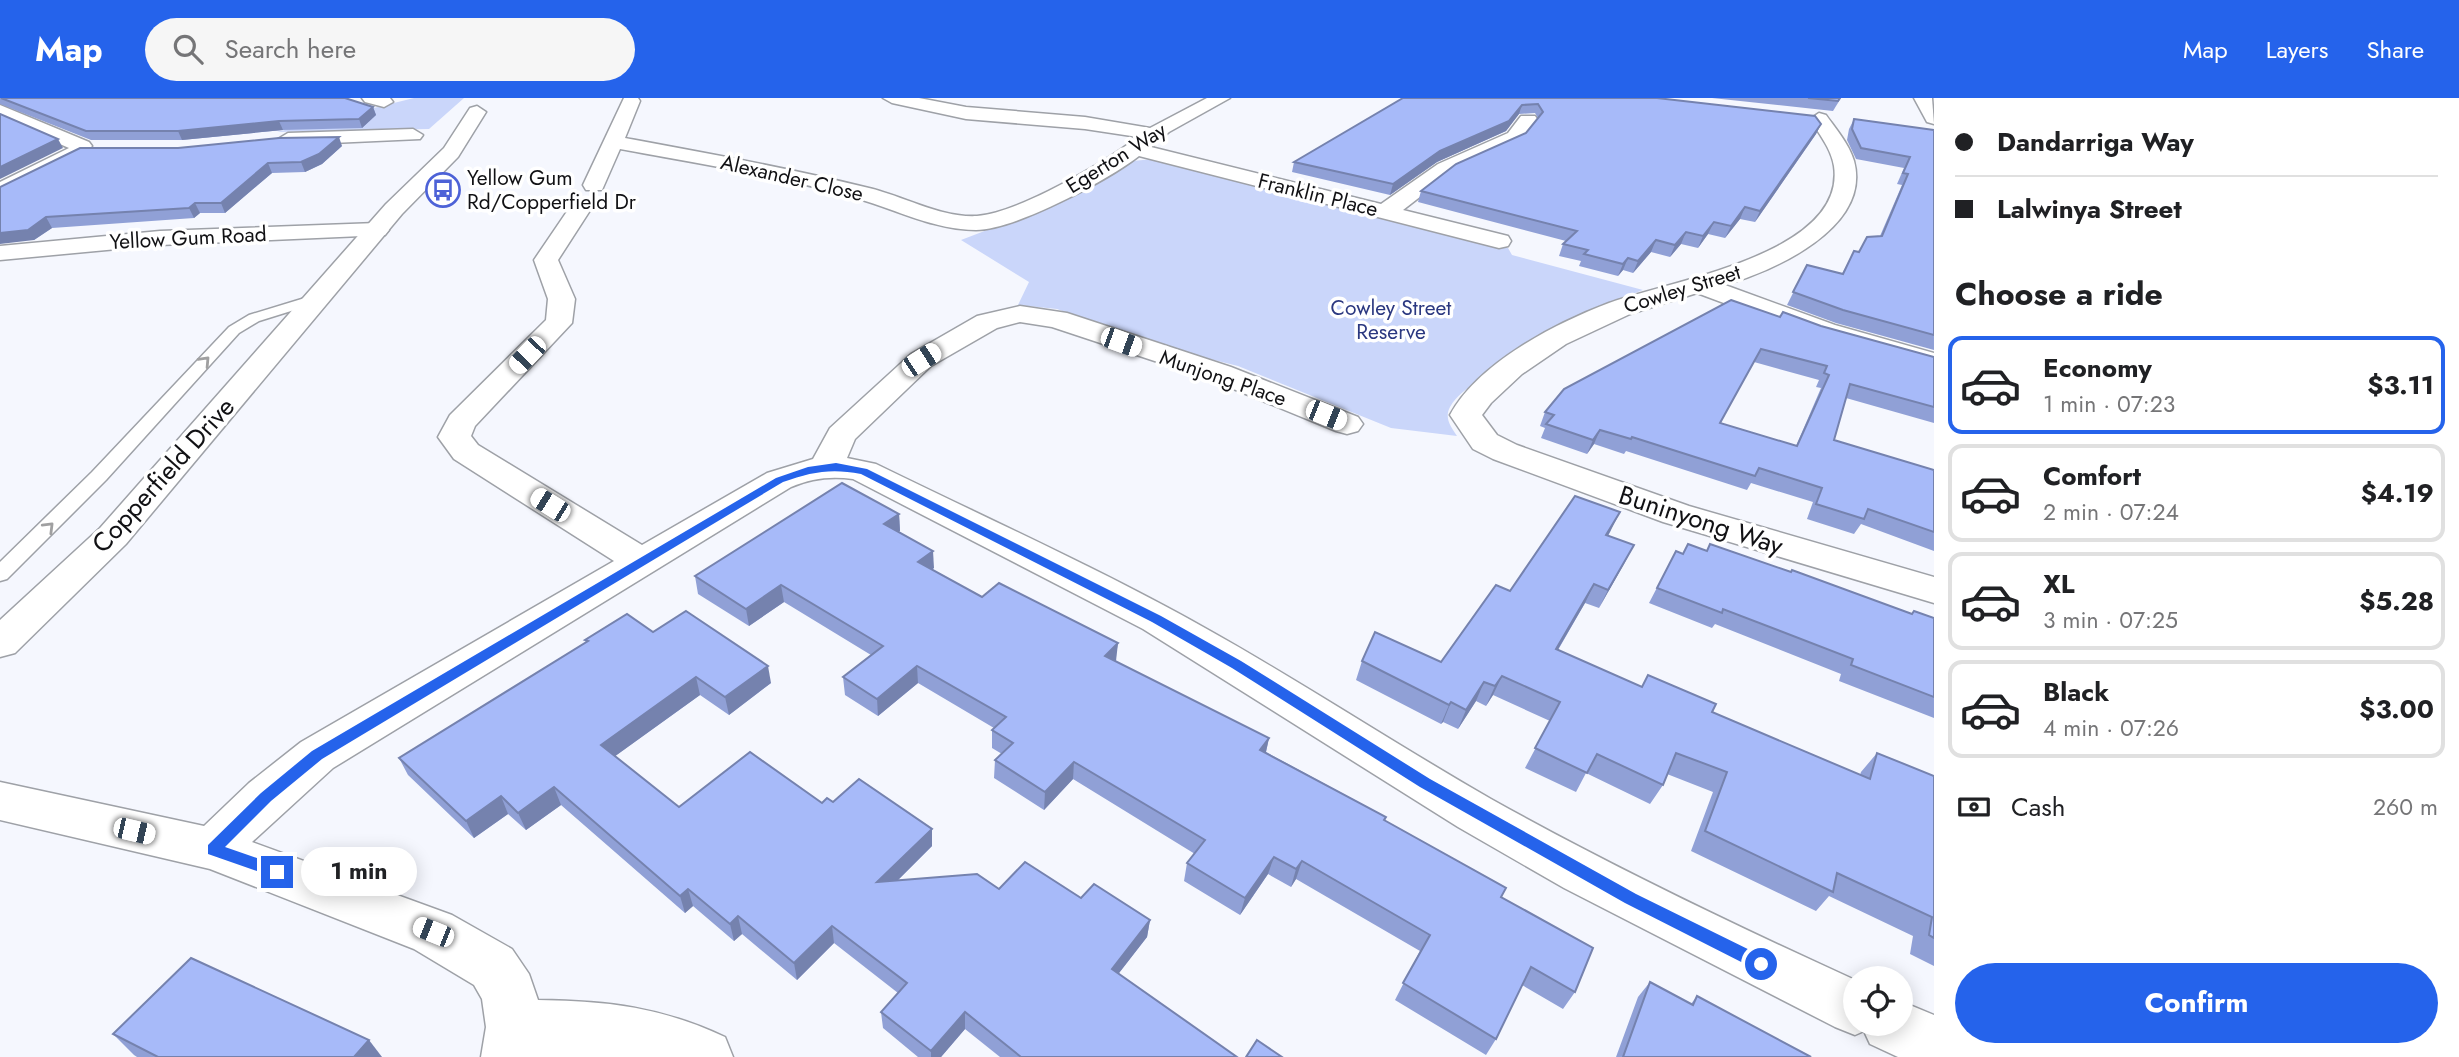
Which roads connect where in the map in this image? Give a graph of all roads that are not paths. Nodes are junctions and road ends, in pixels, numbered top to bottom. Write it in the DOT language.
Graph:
graph roads {
  1 [pos="496,98"];
  2 [pos="892,98"];
  3 [pos="1221,98"];
  4 [pos="1923,98"];
  5 [pos="631,101"];
  6 [pos="0,111"];
  7 [pos="1819,119"];
  8 [pos="1528,120"];
  9 [pos="26,121"];
  10 [pos="1929,126"];
  11 [pos="0,127"];
  12 [pos="1154,134"];
  13 [pos="412,135"];
  14 [pos="272,140"];
  15 [pos="613,142"];
  16 [pos="1136,149"];
  17 [pos="594,184"];
  18 [pos="0,190"];
  19 [pos="578,212"];
  20 [pos="1385,212"];
  21 [pos="385,219"];
  22 [pos="969,224"];
  23 [pos="1499,241"];
  24 [pos="0,253"];
  25 [pos="1699,285"];
  26 [pos="318,298"];
  27 [pos="1934,362"];
  28 [pos="1347,424"];
  29 [pos="1475,433"];
  30 [pos="826,466"];
  31 [pos="642,562"];
  32 [pos="0,574"];
  33 [pos="1934,590"];
  34 [pos="0,643"];
  35 [pos="0,801"];
  36 [pos="213,849"];
  37 [pos="1843,1002"];
  38 [pos="1913,1034"];
  39 [pos="512,1042"];
  40 [pos="1934,1044"];
  41 [pos="704,1057"];
  1 -- 21 [label="street, Copperfield Drive"];
  2 -- 12 [label="street"];
  3 -- 12 [label="street, Egerton Way"];
  4 -- 10 [label="street"];
  5 -- 15 [label="street"];
  6 -- 9 [label="street"];
  7 -- 25 [label="street, Cowley Street"];
  8 -- 20 [label="street"];
  9 -- 11 [label="street"];
  9 -- 18 [label="street"];
  12 -- 16 [label="street, Egerton Way"];
  13 -- 14 [label="street"];
  15 -- 17 [label="street"];
  15 -- 22 [label="street, Alexander Close"];
  16 -- 20 [label="street, Franklin Place"];
  16 -- 22 [label="street, Egerton Way"];
  19 -- 31 [label="street"];
  20 -- 23 [label="street, Franklin Place"];
  21 -- 24 [label="street, Yellow Gum Road"];
  21 -- 26 [label="street, Copperfield Drive"];
  25 -- 27 [label="street"];
  25 -- 29 [label="street, Cowley Street"];
  32 -- 26 [label="lane, Copperfield Drive, one-way"];
  26 -- 34 [label="street, Copperfield Drive"];
  28 -- 30 [label="street, Munjong Place"];
  29 -- 33 [label="street, Buninyong Way"];
  30 -- 31 [label="street"];
  30 -- 37 [label="street"];
  31 -- 36 [label="street"];
  35 -- 36 [label="street"];
  36 -- 39 [label="street"];
  38 -- 40 [label="street"];
  39 -- 41 [label="street"];
}
